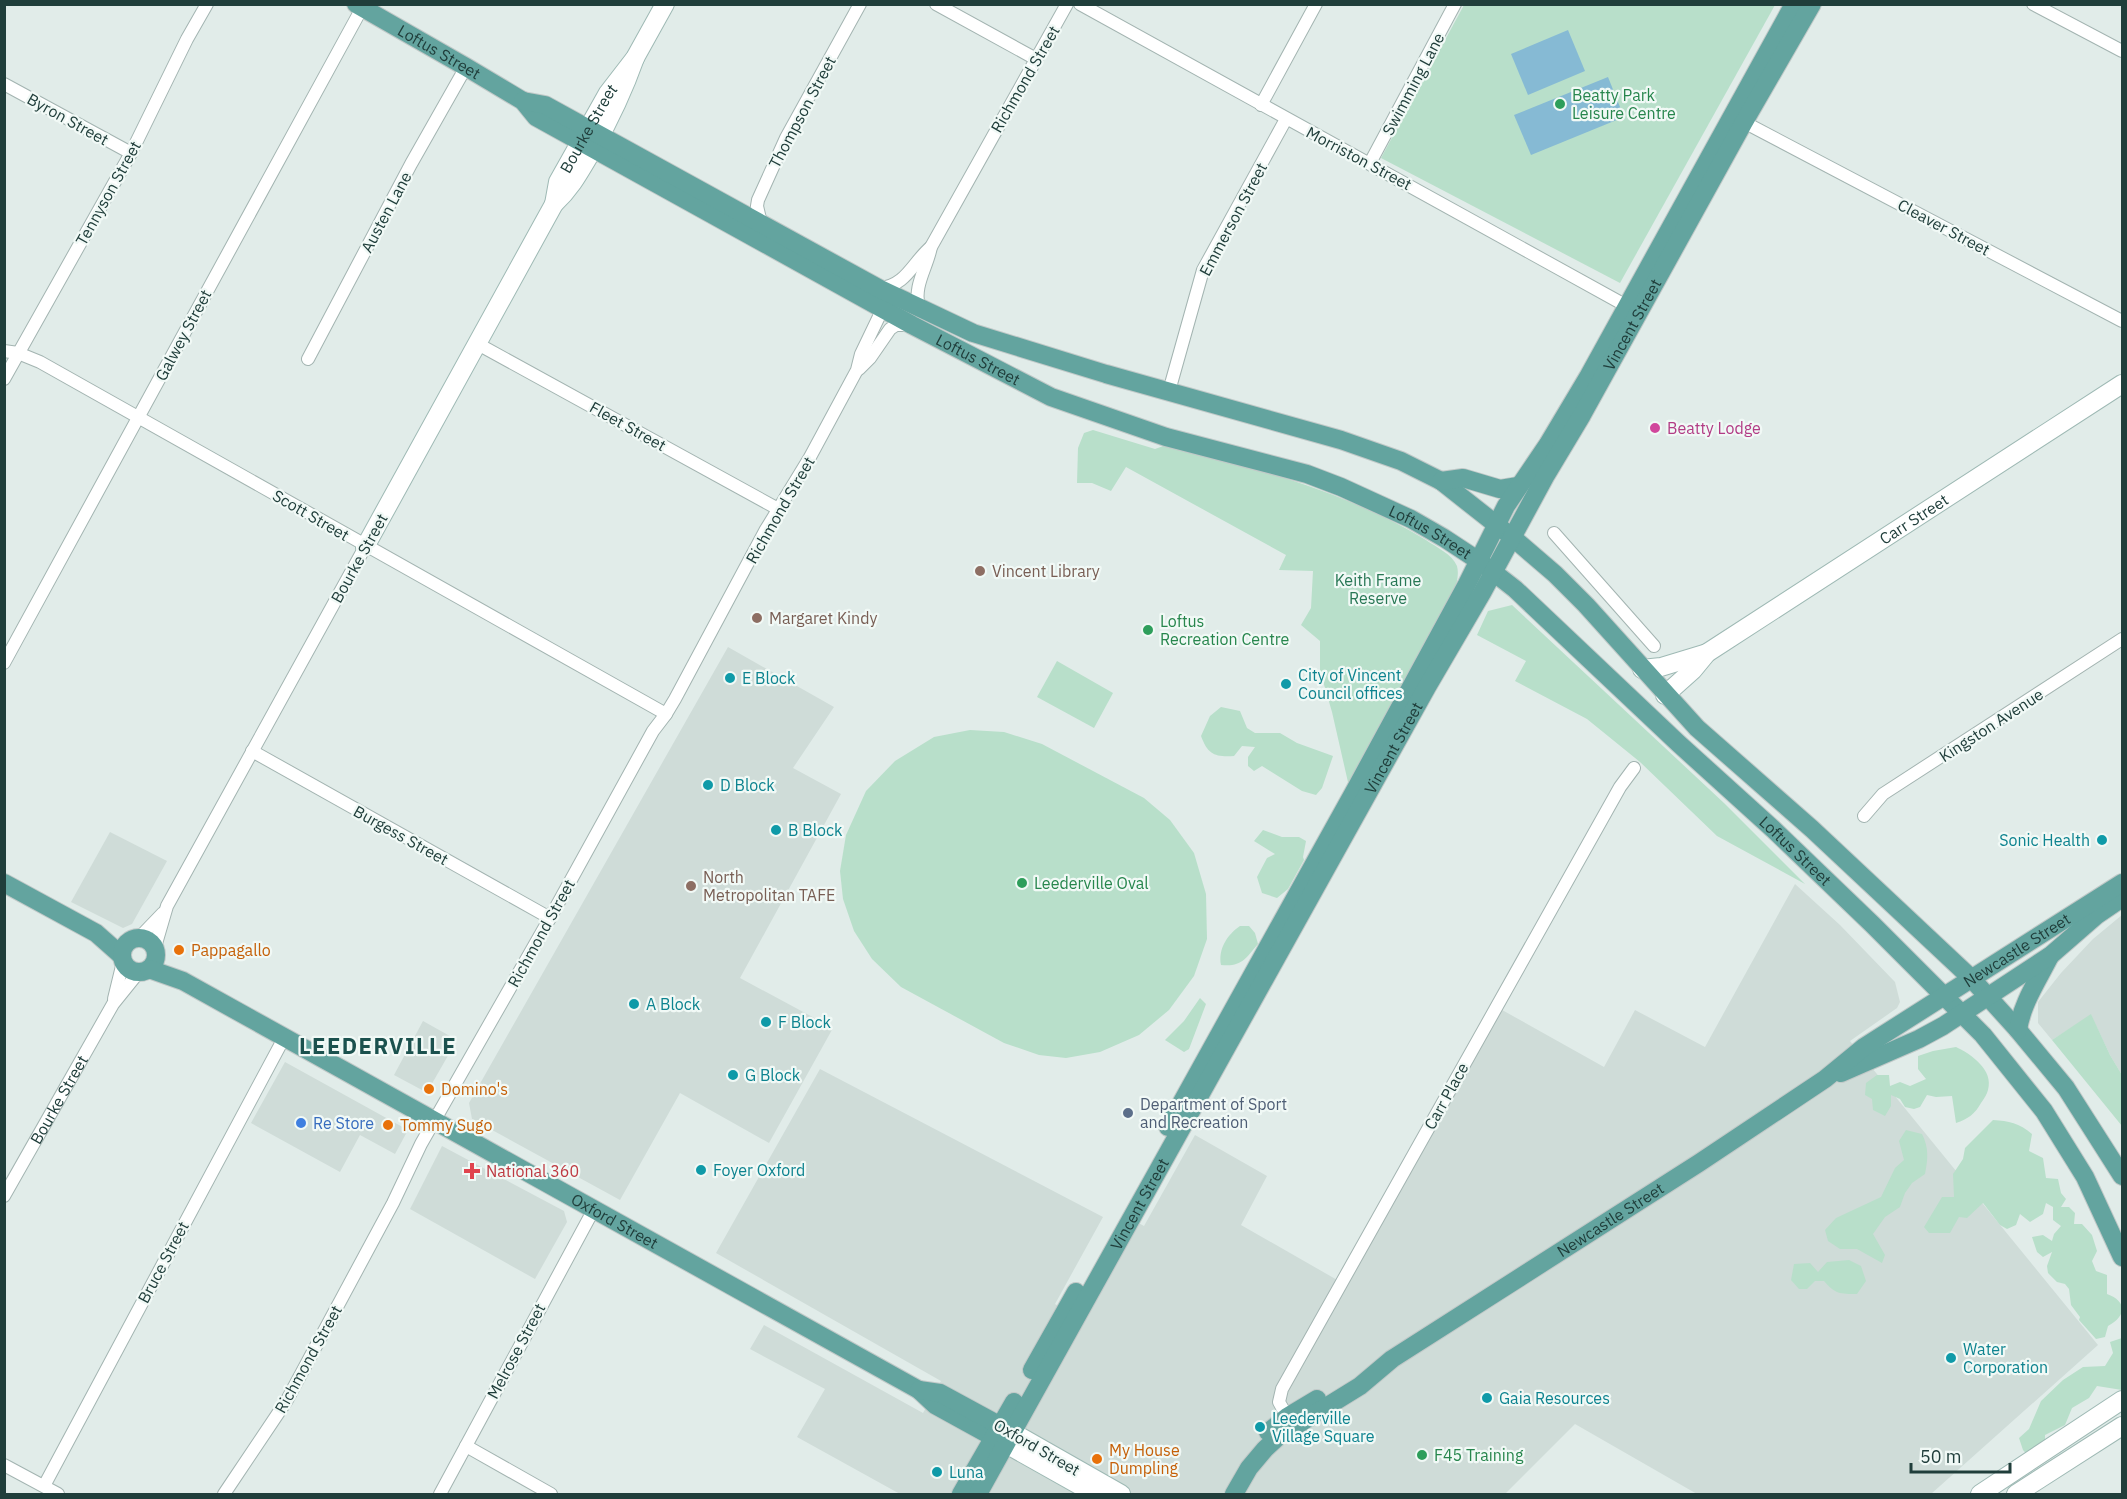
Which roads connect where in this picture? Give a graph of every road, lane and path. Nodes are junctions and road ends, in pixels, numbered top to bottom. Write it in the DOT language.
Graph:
graph roads {
  1 [pos="207,4"];
  2 [pos="665,4"];
  3 [pos="860,4"];
  4 [pos="936,4"];
  5 [pos="1067,4"];
  6 [pos="1080,4"];
  7 [pos="1316,4"];
  8 [pos="1455,4"];
  9 [pos="1794,4"];
  10 [pos="1812,4"];
  11 [pos="2033,4"];
  12 [pos="359,6"];
  13 [pos="2122,51"];
  14 [pos="1036,59"];
  15 [pos="466,67"];
  16 [pos="4,84"];
  17 [pos="1261,105"];
  18 [pos="1286,119"];
  19 [pos="1738,119"];
  20 [pos="1766,134"];
  21 [pos="591,138"];
  22 [pos="1731,146"];
  23 [pos="131,153"];
  24 [pos="1370,164"];
  25 [pos="760,223"];
  26 [pos="931,247"];
  27 [pos="884,297"];
  28 [pos="919,308"];
  29 [pos="1633,309"];
  30 [pos="2122,321"];
  31 [pos="912,325"];
  32 [pos="476,343"];
  33 [pos="4,351"];
  34 [pos="18,353"];
  35 [pos="308,359"];
  36 [pos="857,370"];
  37 [pos="4,379"];
  38 [pos="2122,385"];
  39 [pos="1169,391"];
  40 [pos="138,418"];
  41 [pos="1441,480"];
  42 [pos="1518,486"];
  43 [pos="780,510"];
  44 [pos="1497,524"];
  45 [pos="1554,533"];
  46 [pos="1512,537"];
  47 [pos="365,546"];
  48 [pos="1486,567"];
  49 [pos="1604,589"];
  50 [pos="1586,605"];
  51 [pos="2122,639"];
  52 [pos="1654,646"];
  53 [pos="1707,653"];
  54 [pos="4,663"];
  55 [pos="1642,669"];
  56 [pos="1665,694"];
  57 [pos="666,714"];
  58 [pos="252,751"];
  59 [pos="1634,768"];
  60 [pos="1864,816"];
  61 [pos="5,885"];
  62 [pos="2118,898"];
  63 [pos="164,912"];
  64 [pos="550,918"];
  65 [pos="139,955"];
  66 [pos="2051,955"];
  67 [pos="1971,978"];
  68 [pos="1943,996"];
  69 [pos="1988,996"];
  70 [pos="113,1004"];
  71 [pos="1962,1013"];
  72 [pos="2018,1030"];
  73 [pos="284,1038"];
  74 [pos="1826,1079"];
  75 [pos="434,1120"];
  76 [pos="2122,1176"];
  77 [pos="4,1196"];
  78 [pos="594,1209"];
  79 [pos="2122,1257"];
  80 [pos="2122,1400"];
  81 [pos="1290,1422"];
  82 [pos="2122,1426"];
  83 [pos="1003,1435"];
  84 [pos="465,1446"];
  85 [pos="4,1465"];
  86 [pos="44,1486"];
  87 [pos="58,1494"];
  88 [pos="224,1494"];
  89 [pos="440,1494"];
  90 [pos="551,1494"];
  91 [pos="962,1494"];
  92 [pos="978,1494"];
  93 [pos="1095,1494"];
  94 [pos="1121,1494"];
  95 [pos="1223,1494"];
  96 [pos="1234,1494"];
  97 [pos="1980,1494"];
  98 [pos="2016,1494"];
  1 -- 23 [label="street, Tennyson Street"];
  2 -- 21 [label="street, Bourke Street"];
  3 -- 25 [label="street, Thompson Street"];
  4 -- 14 [label="street"];
  5 -- 14 [label="street, Richmond Street"];
  6 -- 17 [label="street, Morriston Street"];
  7 -- 17 [label="street"];
  8 -- 24 [label="street, Swimming Lane"];
  9 -- 19 [label="main road, Vincent Street"];
  10 -- 19 [label="main road, Vincent Street"];
  11 -- 13 [label="street"];
  12 -- 15 [label="main road, Loftus Street"];
  12 -- 40 [label="street, Galwey Street"];
  14 -- 26 [label="street, Richmond Street"];
  15 -- 21 [label="main road, Loftus Street"];
  15 -- 35 [label="street, Austen Lane"];
  16 -- 23 [label="street, Byron Street"];
  17 -- 18 [label="street, Morriston Street"];
  18 -- 24 [label="street, Morriston Street"];
  18 -- 39 [label="street, Emmerson Street"];
  19 -- 20 [label="street, Cleaver Street"];
  19 -- 22 [label="main road, Vincent Street"];
  19 -- 29 [label="main road, Vincent Street"];
  20 -- 22 [label="street"];
  20 -- 30 [label="street, Cleaver Street"];
  21 -- 25 [label="main road, Loftus Street"];
  21 -- 27 [label="main road, Loftus Street"];
  21 -- 32 [label="street, Bourke Street"];
  22 -- 29 [label="main road, Vincent Street"];
  23 -- 34 [label="street, Tennyson Street"];
  24 -- 29 [label="street, Morriston Street"];
  25 -- 27 [label="main road, Loftus Street"];
  26 -- 27 [label="street, Richmond Street"];
  26 -- 28 [label="street, Richmond Street"];
  27 -- 28 [label="main road, Loftus Street"];
  27 -- 31 [label="main road, Loftus Street"];
  27 -- 36 [label="street, Richmond Street"];
  28 -- 39 [label="main road, Loftus Street"];
  29 -- 42 [label="main road, Vincent Street"];
  29 -- 46 [label="main road, Vincent Street"];
  31 -- 36 [label="street, Richmond Street"];
  31 -- 48 [label="main road, Loftus Street"];
  32 -- 43 [label="street, Fleet Street"];
  32 -- 47 [label="street, Bourke Street"];
  33 -- 34 [label="street, Scott Street"];
  34 -- 37 [label="street, Tennyson Street"];
  34 -- 40 [label="street, Scott Street"];
  36 -- 43 [label="street, Richmond Street"];
  38 -- 53 [label="street, Carr Street"];
  39 -- 41 [label="main road, Loftus Street"];
  40 -- 47 [label="street, Scott Street"];
  40 -- 54 [label="street, Galwey Street"];
  41 -- 42 [label="main road"];
  41 -- 44 [label="main road, Loftus Street"];
  42 -- 44 [label="main road, Vincent Street"];
  43 -- 57 [label="street, Richmond Street"];
  44 -- 46 [label="main road, Loftus Street"];
  44 -- 48 [label="main road, Vincent Street"];
  45 -- 49 [label="street"];
  46 -- 48 [label="main road, Vincent Street"];
  46 -- 50 [label="main road, Loftus Street"];
  47 -- 57 [label="street, Scott Street"];
  47 -- 58 [label="street, Bourke Street"];
  48 -- 68 [label="main road, Loftus Street"];
  48 -- 83 [label="main road, Vincent Street"];
  48 -- 83 [label="main road, Vincent Street"];
  49 -- 50 [label="street"];
  49 -- 52 [label="street"];
  50 -- 55 [label="main road, Loftus Street"];
  51 -- 60 [label="street, Kingston Avenue"];
  53 -- 55 [label="street, Carr Street"];
  53 -- 56 [label="street, Carr Street"];
  55 -- 56 [label="main road, Loftus Street"];
  56 -- 67 [label="main road, Loftus Street"];
  57 -- 64 [label="street, Richmond Street"];
  58 -- 63 [label="street, Bourke Street"];
  58 -- 64 [label="street, Burgess Street"];
  59 -- 81 [label="street, Carr Place"];
  61 -- 65 [label="main road"];
  62 -- 66 [label="main road, Newcastle Street"];
  62 -- 67 [label="main road, Newcastle Street"];
  63 -- 65 [label="street, Bourke Street"];
  63 -- 65 [label="street, Bourke Street"];
  64 -- 75 [label="street, Richmond Street"];
  65 -- 70 [label="street, Bourke Street"];
  65 -- 70 [label="street, Bourke Street"];
  65 -- 73 [label="main road, Oxford Street"];
  66 -- 69 [label="main road, Newcastle Street"];
  66 -- 72 [label="main road"];
  67 -- 68 [label="main road, Newcastle Street"];
  67 -- 69 [label="main road, Loftus Street"];
  68 -- 71 [label="main road, Loftus Street"];
  68 -- 74 [label="main road, Newcastle Street"];
  69 -- 71 [label="main road, Newcastle Street"];
  69 -- 72 [label="main road, Loftus Street"];
  70 -- 77 [label="street, Bourke Street"];
  71 -- 74 [label="main road, Newcastle Street"];
  71 -- 79 [label="main road, Loftus Street"];
  72 -- 76 [label="main road, Loftus Street"];
  73 -- 75 [label="main road, Oxford Street"];
  73 -- 86 [label="street, Bruce Street"];
  74 -- 81 [label="main road, Newcastle Street"];
  75 -- 78 [label="main road, Oxford Street"];
  75 -- 88 [label="street, Richmond Street"];
  78 -- 83 [label="main road, Oxford Street"];
  78 -- 84 [label="street, Melrose Street"];
  80 -- 97 [label="street"];
  81 -- 95 [label="main road, Newcastle Street"];
  81 -- 96 [label="main road, Newcastle Street"];
  82 -- 98 [label="street"];
  83 -- 91 [label="main road, Vincent Street"];
  83 -- 92 [label="main road, Vincent Street"];
  83 -- 93 [label="street, Oxford Street"];
  83 -- 94 [label="street, Oxford Street"];
  84 -- 89 [label="street, Melrose Street"];
  84 -- 90 [label="street"];
  85 -- 86 [label="street"];
  86 -- 87 [label="street"];
}
